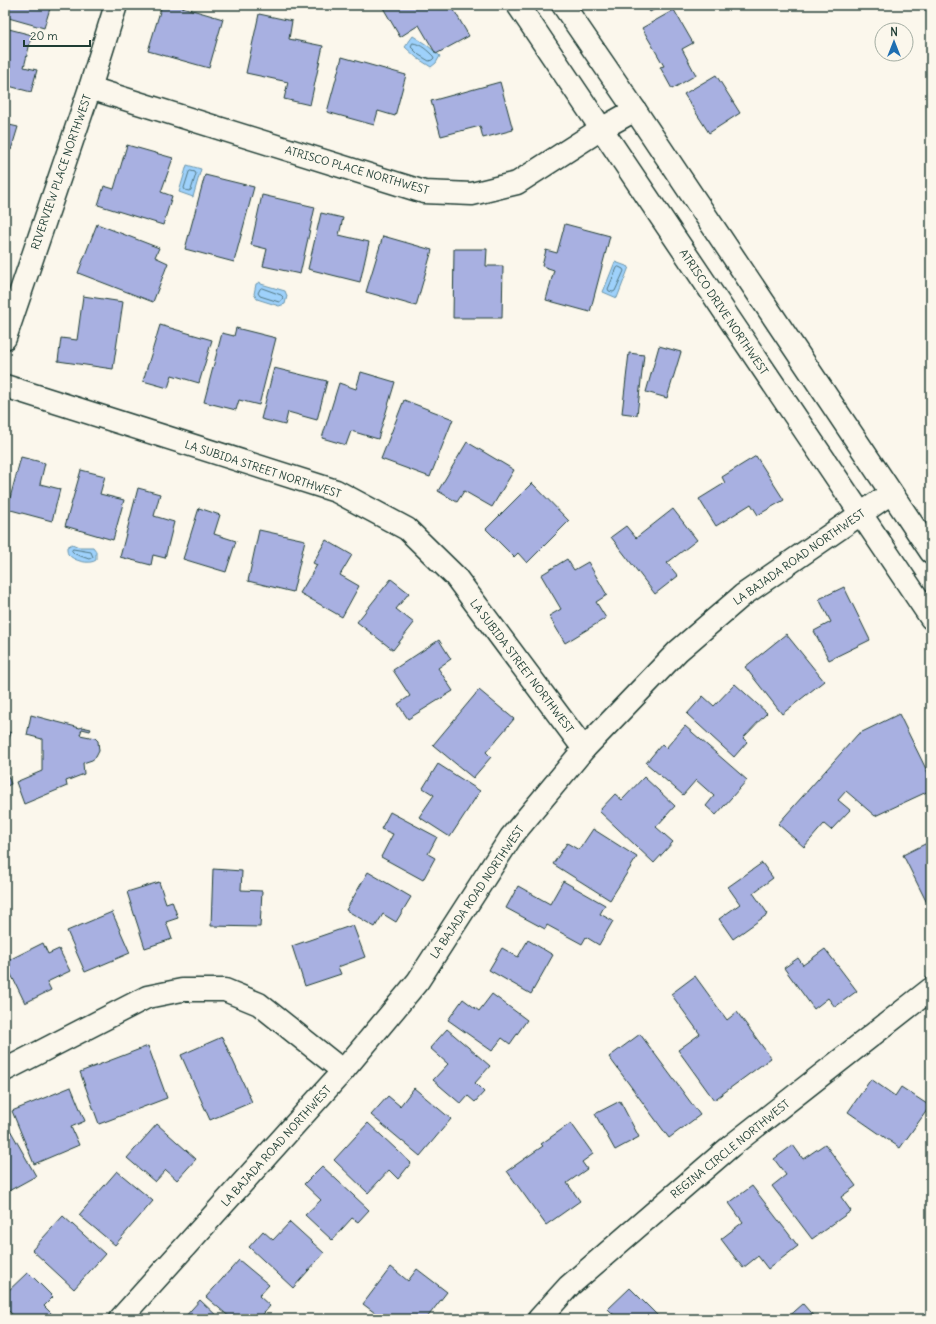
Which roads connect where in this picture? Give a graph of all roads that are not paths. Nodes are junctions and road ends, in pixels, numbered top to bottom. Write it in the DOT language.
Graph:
graph roads {
  1 [pos="116,5"];
  2 [pos="518,5"];
  3 [pos="563,5"];
  4 [pos="90,88"];
  5 [pos="635,110"];
  6 [pos="601,129"];
  7 [pos="5,338"];
  8 [pos="5,386"];
  9 [pos="891,492"];
  10 [pos="860,513"];
  11 [pos="931,552"];
  12 [pos="931,618"];
  13 [pos="584,749"];
  14 [pos="931,989"];
  15 [pos="5,1070"];
  16 [pos="343,1071"];
  17 [pos="120,1319"];
  18 [pos="539,1319"];
  1 -- 4 [label="street, RIVERVIEW PLACE NORTHWEST"];
  2 -- 6 [label="street, ATRISCO DRIVE NORTHWEST"];
  3 -- 5 [label="street"];
  4 -- 6 [label="street, ATRISCO PLACE NORTHWEST"];
  4 -- 7 [label="street, RIVERVIEW PLACE NORTHWEST"];
  5 -- 6 [label="street, ATRISCO PLACE NORTHWEST"];
  5 -- 9 [label="street"];
  6 -- 10 [label="street, ATRISCO DRIVE NORTHWEST"];
  8 -- 13 [label="street, LA SUBIDA STREET NORTHWEST"];
  9 -- 10 [label="street, LA BAJADA ROAD NORTHWEST"];
  9 -- 11 [label="street"];
  10 -- 12 [label="street, ATRISCO DRIVE NORTHWEST"];
  10 -- 13 [label="street, LA BAJADA ROAD NORTHWEST"];
  13 -- 16 [label="street, LA BAJADA ROAD NORTHWEST"];
  14 -- 18 [label="street, REGINA CIRCLE NORTHWEST"];
  15 -- 16 [label="street"];
  16 -- 17 [label="street, LA BAJADA ROAD NORTHWEST"];
}
